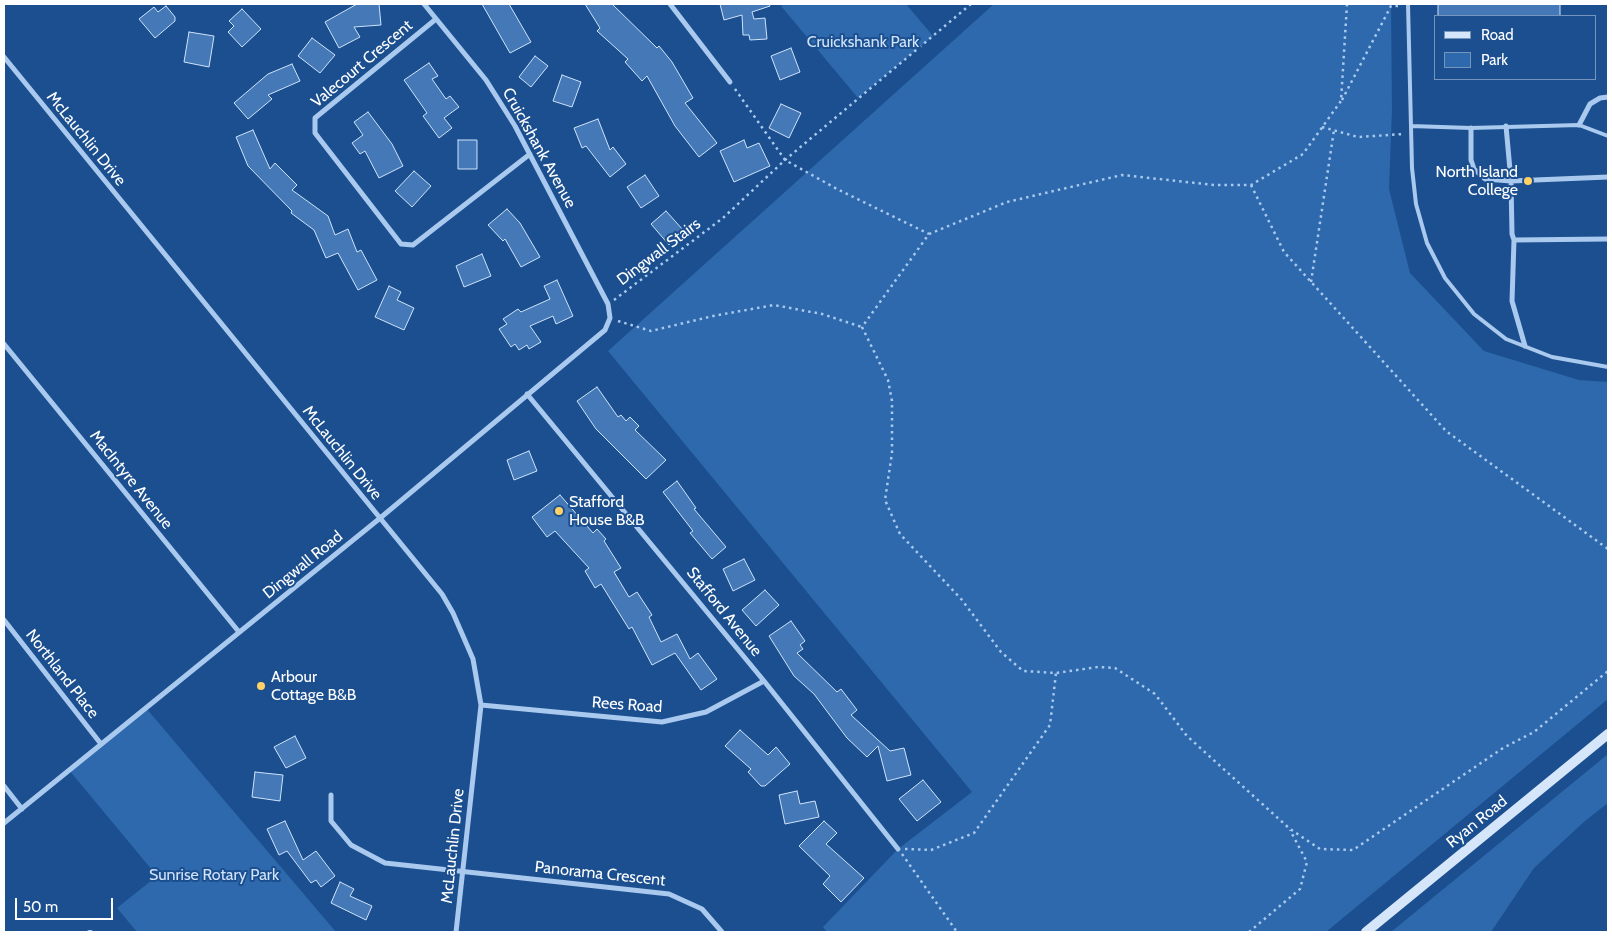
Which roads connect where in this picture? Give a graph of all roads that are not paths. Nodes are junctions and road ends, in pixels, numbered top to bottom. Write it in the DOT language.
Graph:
graph roads {
  1 [pos="424,4"];
  2 [pos="670,4"];
  3 [pos="1408,5"];
  4 [pos="436,19"];
  5 [pos="4,57"];
  6 [pos="730,82"];
  7 [pos="1608,98"];
  8 [pos="1579,125"];
  9 [pos="1411,126"];
  10 [pos="1506,126"];
  11 [pos="1471,128"];
  12 [pos="1608,136"];
  13 [pos="530,154"];
  14 [pos="1608,177"];
  15 [pos="1511,181"];
  16 [pos="1608,239"];
  17 [pos="1514,240"];
  18 [pos="610,318"];
  19 [pos="4,344"];
  20 [pos="1524,346"];
  21 [pos="1608,366"];
  22 [pos="527,394"];
  23 [pos="379,519"];
  24 [pos="4,620"];
  25 [pos="239,632"];
  26 [pos="764,681"];
  27 [pos="481,704"];
  28 [pos="1608,734"];
  29 [pos="101,744"];
  30 [pos="4,786"];
  31 [pos="331,795"];
  32 [pos="22,809"];
  33 [pos="4,824"];
  34 [pos="898,849"];
  35 [pos="462,872"];
  36 [pos="456,932"];
  37 [pos="722,932"];
  38 [pos="1366,932"];
  1 -- 4 [label="street, Cruickshank Avenue"];
  2 -- 6 [label="street"];
  3 -- 9 [label="lane"];
  4 -- 13 [label="street, Cruickshank Avenue"];
  4 -- 13 [label="street, Valecourt Crescent"];
  5 -- 23 [label="street, McLauchlin Drive"];
  7 -- 8 [label="street"];
  8 -- 10 [label="lane"];
  8 -- 12 [label="lane"];
  9 -- 11 [label="lane"];
  9 -- 20 [label="lane"];
  10 -- 11 [label="lane"];
  10 -- 15 [label="street"];
  11 -- 15 [label="street"];
  13 -- 18 [label="street, Cruickshank Avenue"];
  14 -- 15 [label="street"];
  15 -- 17 [label="street"];
  16 -- 17 [label="street"];
  17 -- 20 [label="street"];
  18 -- 22 [label="street, Dingwall Road"];
  19 -- 25 [label="street, MacIntyre Avenue"];
  20 -- 21 [label="lane"];
  22 -- 23 [label="street, Dingwall Road"];
  22 -- 26 [label="street, Stafford Avenue"];
  23 -- 25 [label="street, Dingwall Road"];
  23 -- 27 [label="street, McLauchlin Drive"];
  24 -- 29 [label="street, Northland Place"];
  25 -- 29 [label="street, Dingwall Road"];
  26 -- 27 [label="street, Rees Road"];
  26 -- 34 [label="street, Stafford Avenue"];
  27 -- 35 [label="street, McLauchlin Drive"];
  28 -- 38 [label="main road, Ryan Road"];
  29 -- 32 [label="street, Dingwall Road"];
  30 -- 32 [label="street"];
  31 -- 35 [label="street, Panorama Crescent"];
  32 -- 33 [label="street, Dingwall Road"];
  35 -- 36 [label="street, McLauchlin Drive"];
  35 -- 37 [label="street, Panorama Crescent"];
}
